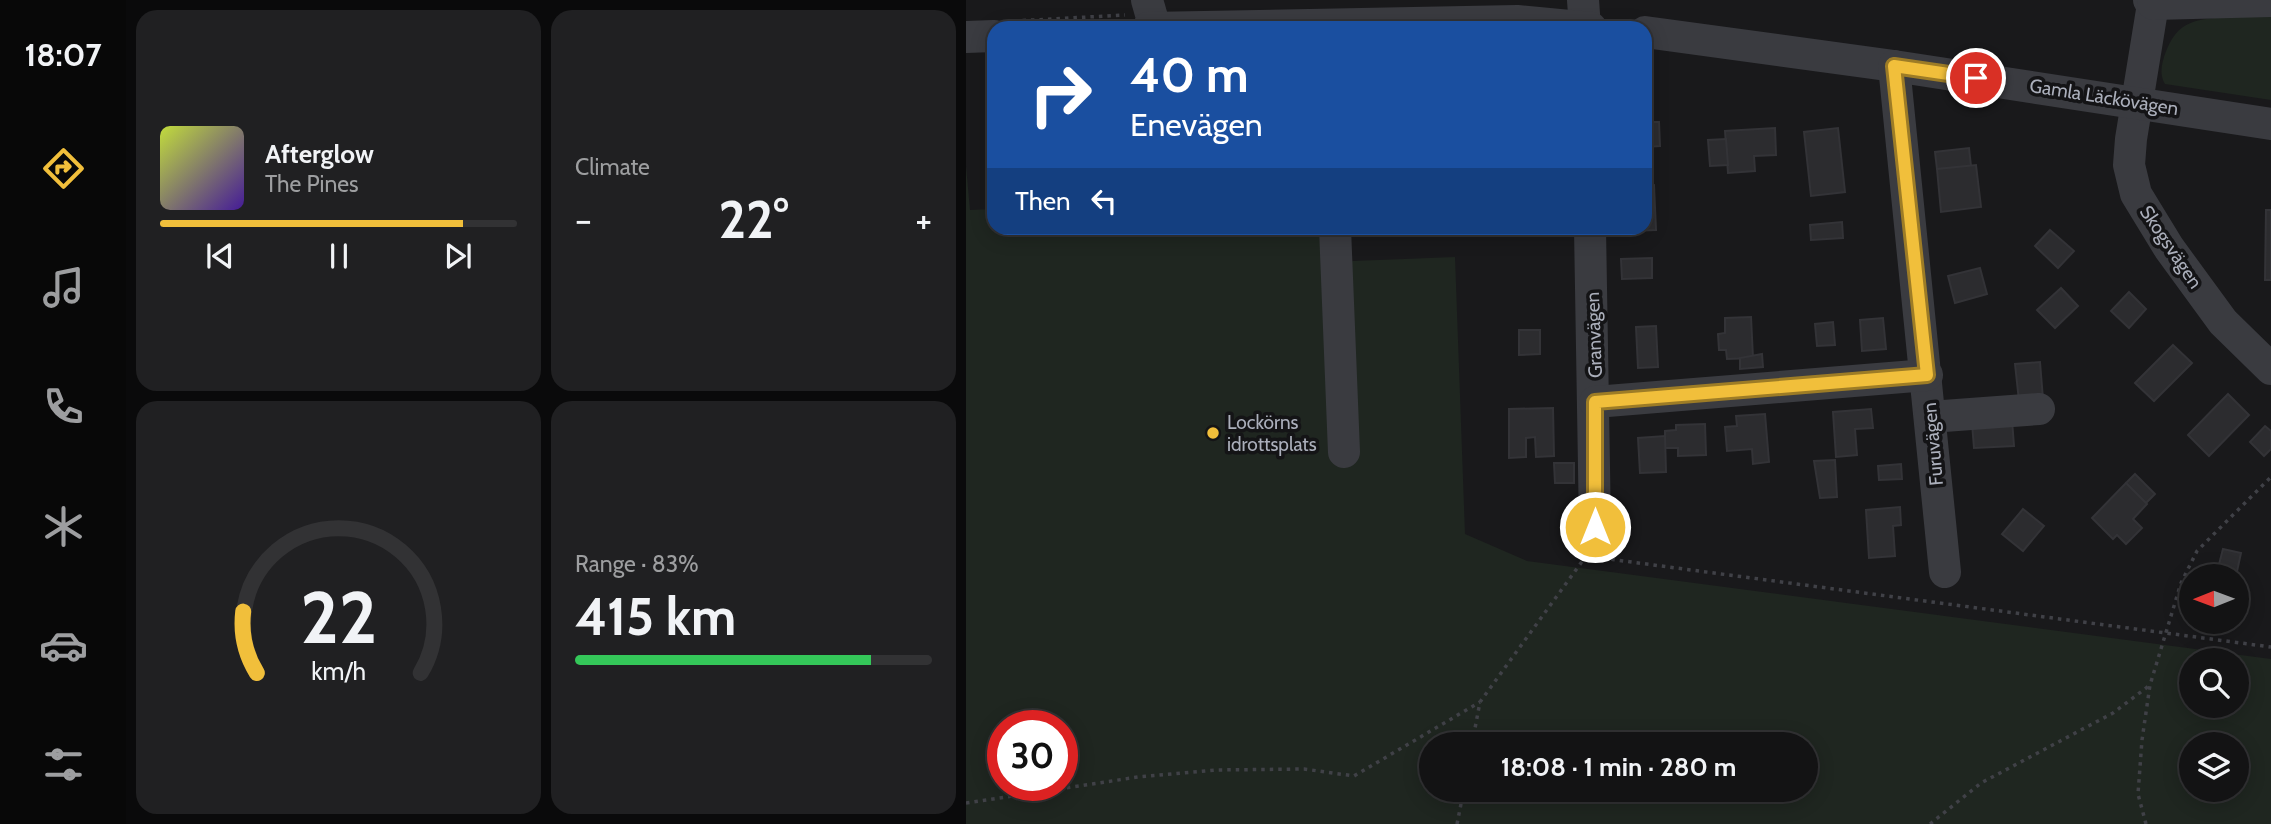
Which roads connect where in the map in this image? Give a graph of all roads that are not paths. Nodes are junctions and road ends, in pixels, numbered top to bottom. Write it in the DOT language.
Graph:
graph roads {
  1 [pos="1147,0"];
  2 [pos="1583,0"];
  3 [pos="2271,1"];
  4 [pos="2151,2"];
  5 [pos="1293,12"];
  6 [pos="1153,21"];
  7 [pos="1215,21"];
  8 [pos="1316,21"];
  9 [pos="1584,21"];
  10 [pos="1652,33"];
  11 [pos="987,36"];
  12 [pos="966,37"];
  13 [pos="1894,66"];
  14 [pos="2138,102"];
  15 [pos="2271,124"];
  16 [pos="1335,235"];
  17 [pos="1590,235"];
  18 [pos="2271,369"];
  19 [pos="1927,375"];
  20 [pos="1595,402"];
  21 [pos="2039,409"];
  22 [pos="1930,417"];
  23 [pos="1344,452"];
  24 [pos="1591,542"];
  25 [pos="1945,572"];
  1 -- 6 [label="street"];
  2 -- 9 [label="street"];
  3 -- 4 [label="street"];
  4 -- 14 [label="street, Skogsvägen"];
  5 -- 7 [label="street"];
  5 -- 8 [label="street"];
  10 -- 13 [label="street, Gamla Läckövägen"];
  11 -- 12 [label="street"];
  13 -- 14 [label="street, Gamla Läckövägen"];
  13 -- 19 [label="street, Furuvägen"];
  14 -- 15 [label="street, Gamla Läckövägen"];
  14 -- 18 [label="street, Skogsvägen"];
  16 -- 23 [label="street"];
  17 -- 20 [label="street, Granvägen"];
  19 -- 20 [label="street"];
  19 -- 22 [label="street, Furuvägen"];
  20 -- 24 [label="street, Granvägen"];
  21 -- 22 [label="street"];
  22 -- 25 [label="street, Furuvägen"];
}
